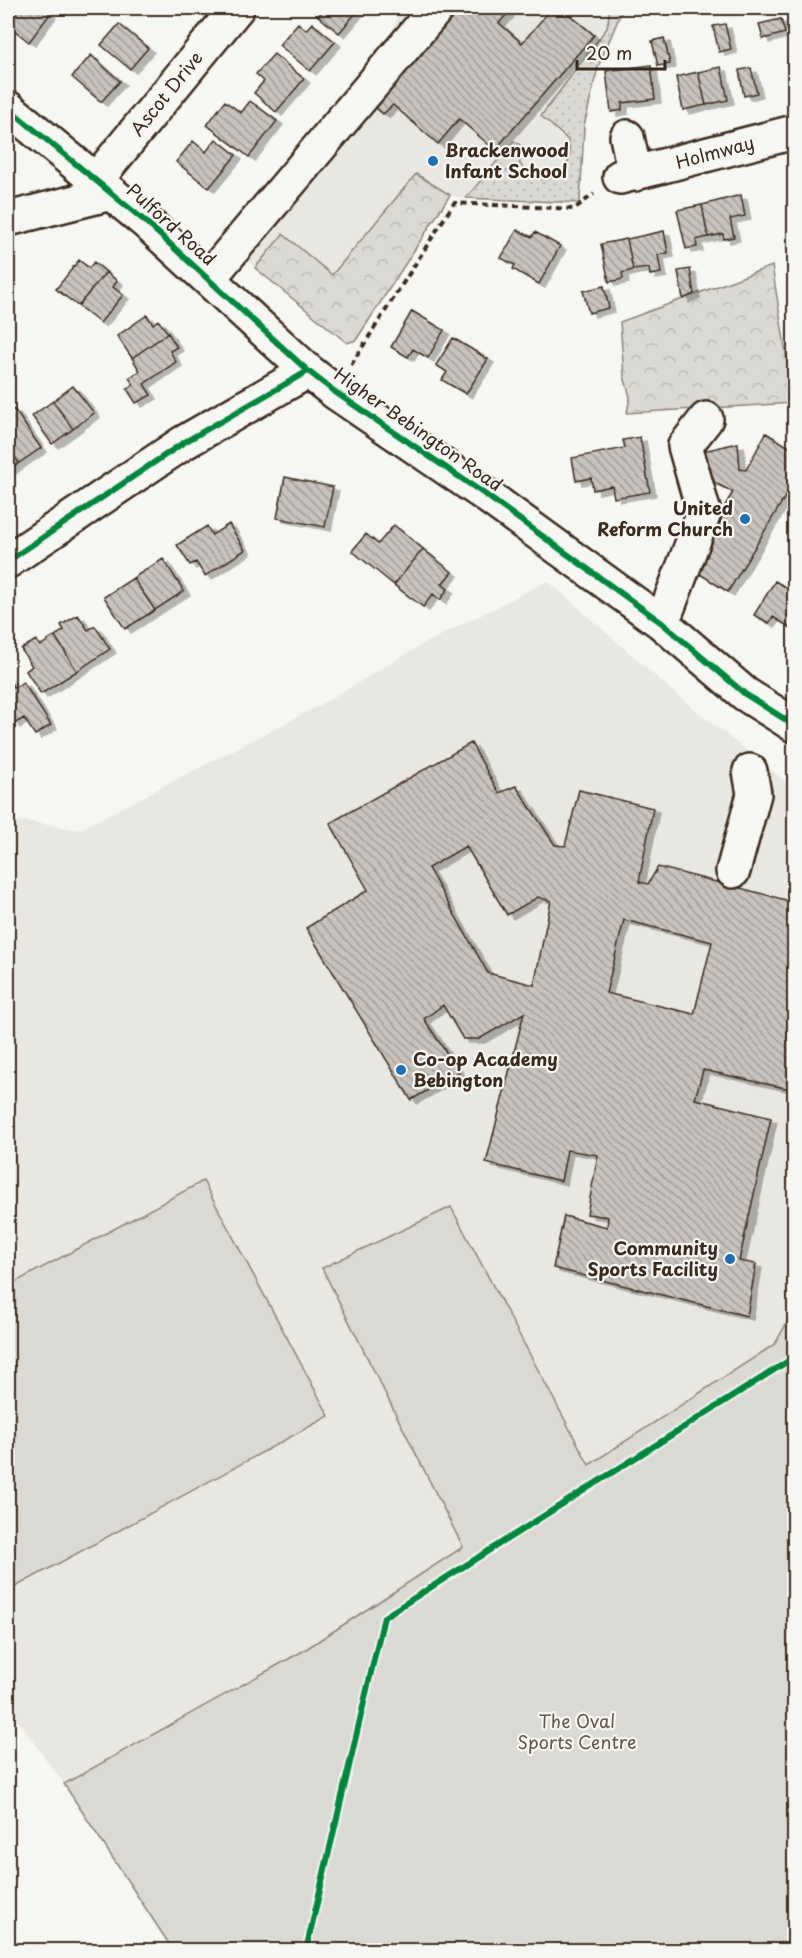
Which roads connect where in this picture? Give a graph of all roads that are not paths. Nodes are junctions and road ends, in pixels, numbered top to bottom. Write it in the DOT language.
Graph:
graph roads {
  1 [pos="237,8"];
  2 [pos="437,8"];
  3 [pos="8,108"];
  4 [pos="795,132"];
  5 [pos="627,137"];
  6 [pos="104,187"];
  7 [pos="8,219"];
  8 [pos="208,279"];
  9 [pos="308,371"];
  10 [pos="706,418"];
  11 [pos="8,561"];
  12 [pos="662,623"];
  13 [pos="795,725"];
  14 [pos="750,771"];
  15 [pos="733,871"];
  1 -- 6 [label="street, Ascot Drive"];
  2 -- 8 [label="street"];
  3 -- 6 [label="street, Pulford Road"];
  4 -- 5 [label="street, Holmway"];
  6 -- 7 [label="street"];
  6 -- 8 [label="street, Pulford Road"];
  8 -- 9 [label="street, Pulford Road"];
  9 -- 11 [label="street, Higher Bebington Road"];
  9 -- 12 [label="street, Higher Bebington Road"];
  10 -- 12 [label="street"];
  12 -- 13 [label="street, Higher Bebington Road"];
  14 -- 15 [label="street"];
}
